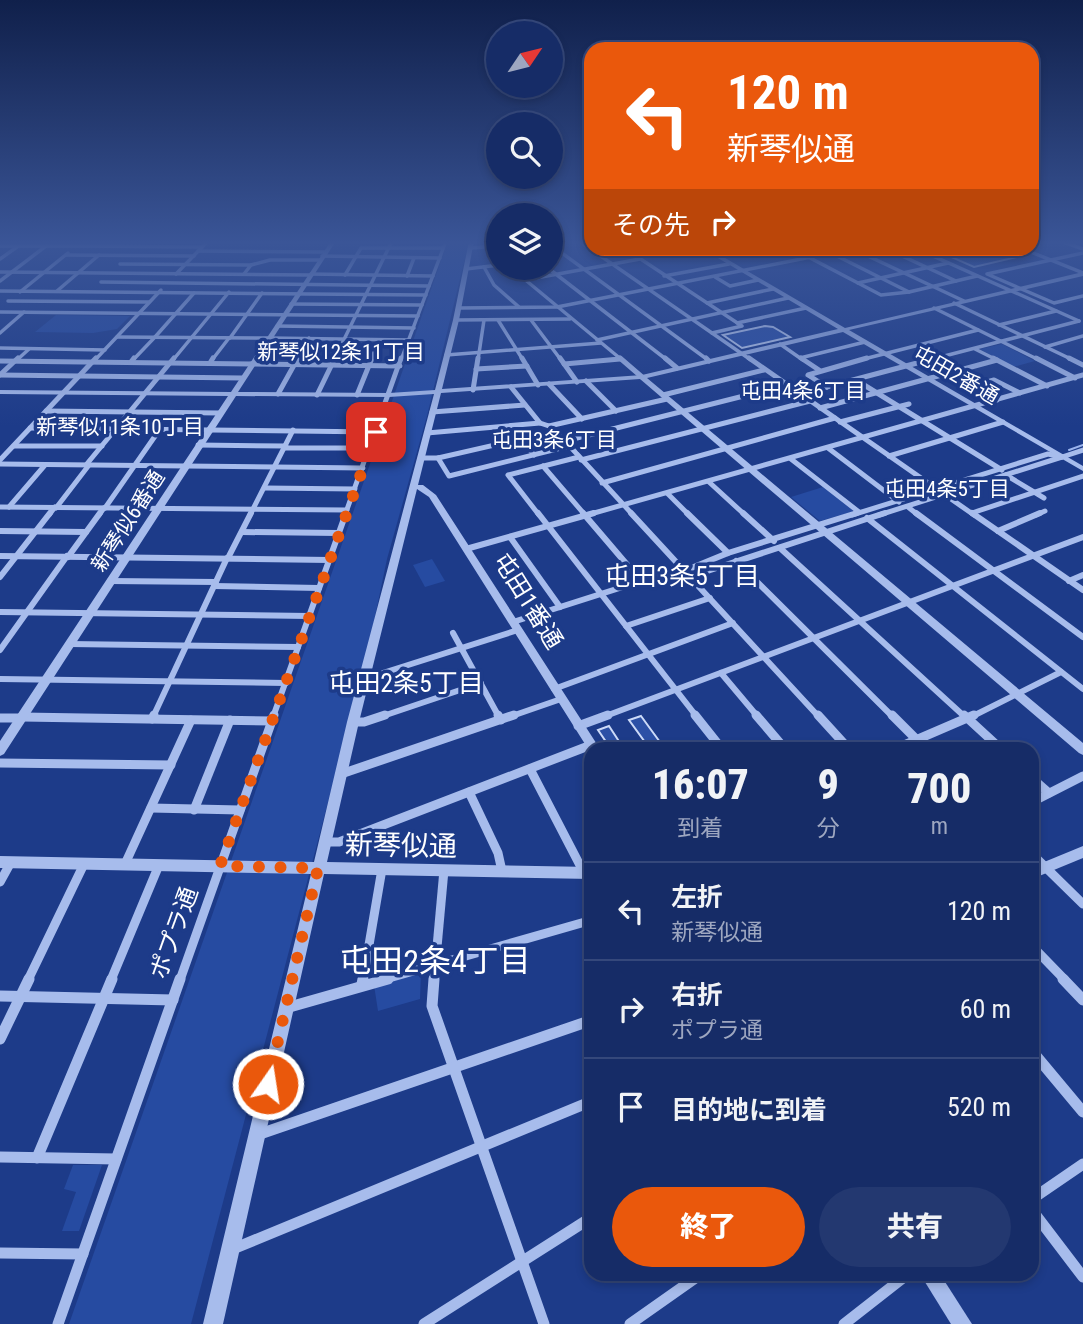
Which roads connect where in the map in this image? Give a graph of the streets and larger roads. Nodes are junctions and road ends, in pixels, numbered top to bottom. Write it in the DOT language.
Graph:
graph roads {
  1 [pos="50,303"];
  2 [pos="78,303"];
  3 [pos="148,303"];
  4 [pos="186,303"];
  5 [pos="220,303"];
  6 [pos="255,303"];
  7 [pos="459,303"];
  8 [pos="514,303"];
  9 [pos="552,303"];
  10 [pos="581,303"];
  11 [pos="593,303"];
  12 [pos="629,303"];
  13 [pos="668,303"];
  14 [pos="707,303"];
  15 [pos="767,303"];
  16 [pos="797,303"];
  17 [pos="954,303"];
  18 [pos="1038,303"];
  19 [pos="291,304"];
  20 [pos="361,305"];
  21 [pos="422,305"];
  22 [pos="519,307"];
  23 [pos="557,307"];
  24 [pos="806,308"];
  25 [pos="934,308"];
  26 [pos="0,310"];
  27 [pos="1056,311"];
  28 [pos="24,312"];
  29 [pos="38,313"];
  30 [pos="67,313"];
  31 [pos="139,313"];
  32 [pos="722,313"];
  33 [pos="176,314"];
  34 [pos="211,314"];
  35 [pos="247,314"];
  36 [pos="457,314"];
  37 [pos="284,315"];
  38 [pos="356,316"];
  39 [pos="418,316"];
  40 [pos="571,319"];
  41 [pos="692,319"];
  42 [pos="484,320"];
  43 [pos="498,320"];
  44 [pos="531,320"];
  45 [pos="1081,321"];
  46 [pos="737,323"];
  47 [pos="998,325"];
  48 [pos="277,326"];
  49 [pos="661,326"];
  50 [pos="350,327"];
  51 [pos="414,328"];
  52 [pos="843,330"];
  53 [pos="978,330"];
  54 [pos="631,332"];
  55 [pos="712,333"];
  56 [pos="0,334"];
  57 [pos="1022,336"];
  58 [pos="1083,336"];
  59 [pos="117,337"];
  60 [pos="155,337"];
  61 [pos="192,337"];
  62 [pos="229,338"];
  63 [pos="269,338"];
  64 [pos="309,338"];
  65 [pos="344,339"];
  66 [pos="379,340"];
  67 [pos="409,340"];
  68 [pos="599,341"];
  69 [pos="1001,341"];
  70 [pos="865,342"];
  71 [pos="779,344"];
  72 [pos="551,347"];
  73 [pos="1045,347"];
  74 [pos="0,348"];
  75 [pos="29,348"];
  76 [pos="974,348"];
  77 [pos="105,350"];
  78 [pos="516,350"];
  79 [pos="479,352"];
  80 [pos="741,353"];
  81 [pos="885,354"];
  82 [pos="446,355"];
  83 [pos="1083,355"];
  84 [pos="800,358"];
  85 [pos="620,359"];
  86 [pos="1070,359"];
  87 [pos="997,360"];
  88 [pos="0,361"];
  89 [pos="15,361"];
  90 [pos="709,361"];
  91 [pos="93,362"];
  92 [pos="131,362"];
  93 [pos="171,363"];
  94 [pos="210,363"];
  95 [pos="252,364"];
  96 [pos="564,364"];
  97 [pos="294,365"];
  98 [pos="332,365"];
  99 [pos="1083,365"];
  100 [pos="369,366"];
  101 [pos="400,366"];
  102 [pos="527,366"];
  103 [pos="907,366"];
  104 [pos="677,368"];
  105 [pos="476,369"];
  106 [pos="765,370"];
  107 [pos="819,370"];
  108 [pos="0,375"];
  109 [pos="1083,375"];
  110 [pos="79,377"];
  111 [pos="642,377"];
  112 [pos="159,378"];
  113 [pos="242,378"];
  114 [pos="1075,378"];
  115 [pos="929,379"];
  116 [pos="856,380"];
  117 [pos="582,381"];
  118 [pos="550,384"];
  119 [pos="538,385"];
  120 [pos="787,385"];
  121 [pos="1046,386"];
  122 [pos="511,387"];
  123 [pos="827,387"];
  124 [pos="473,390"];
  125 [pos="0,392"];
  126 [pos="64,393"];
  127 [pos="146,393"];
  128 [pos="437,393"];
  129 [pos="232,394"];
  130 [pos="278,394"];
  131 [pos="800,394"];
  132 [pos="877,394"];
  133 [pos="1021,394"];
  134 [pos="317,395"];
  135 [pos="357,395"];
  136 [pos="389,395"];
  137 [pos="665,397"];
  138 [pos="997,400"];
  139 [pos="810,401"];
  140 [pos="909,404"];
  141 [pos="525,405"];
  142 [pos="898,407"];
  143 [pos="976,407"];
  144 [pos="820,408"];
  145 [pos="46,411"];
  146 [pos="616,411"];
  147 [pos="130,412"];
  148 [pos="432,412"];
  149 [pos="682,412"];
  150 [pos="220,413"];
  151 [pos="582,419"];
  152 [pos="838,420"];
  153 [pos="923,422"];
  154 [pos="1003,422"];
  155 [pos="540,423"];
  156 [pos="549,426"];
  157 [pos="30,428"];
  158 [pos="116,429"];
  159 [pos="160,429"];
  160 [pos="702,429"];
  161 [pos="209,430"];
  162 [pos="293,430"];
  163 [pos="376,432"];
  164 [pos="427,433"];
  165 [pos="863,438"];
  166 [pos="948,438"];
  167 [pos="567,444"];
  168 [pos="198,445"];
  169 [pos="13,446"];
  170 [pos="102,446"];
  171 [pos="285,447"];
  172 [pos="370,448"];
  173 [pos="828,448"];
  174 [pos="726,449"];
  175 [pos="1083,450"];
  176 [pos="534,455"];
  177 [pos="890,456"];
  178 [pos="1063,457"];
  179 [pos="421,458"];
  180 [pos="438,458"];
  181 [pos="580,458"];
  182 [pos="791,459"];
  183 [pos="0,462"];
  184 [pos="45,465"];
  185 [pos="88,466"];
  186 [pos="133,466"];
  187 [pos="543,466"];
  188 [pos="184,467"];
  189 [pos="275,467"];
  190 [pos="363,468"];
  191 [pos="1083,469"];
  192 [pos="751,470"];
  193 [pos="1004,472"];
  194 [pos="1083,476"];
  195 [pos="709,482"];
  196 [pos="603,483"];
  197 [pos="414,487"];
  198 [pos="265,488"];
  199 [pos="355,489"];
  200 [pos="937,489"];
  201 [pos="1034,492"];
  202 [pos="668,494"];
  203 [pos="945,495"];
  204 [pos="1044,498"];
  205 [pos="900,502"];
  206 [pos="625,506"];
  207 [pos="0,507"];
  208 [pos="9,507"];
  209 [pos="908,507"];
  210 [pos="56,508"];
  211 [pos="104,508"];
  212 [pos="157,509"];
  213 [pos="253,510"];
  214 [pos="347,510"];
  215 [pos="1045,511"];
  216 [pos="859,512"];
  217 [pos="972,513"];
  218 [pos="587,517"];
  219 [pos="867,518"];
  220 [pos="549,527"];
  221 [pos="821,530"];
  222 [pos="0,531"];
  223 [pos="998,531"];
  224 [pos="36,532"];
  225 [pos="242,532"];
  226 [pos="86,533"];
  227 [pos="339,533"];
  228 [pos="510,537"];
  229 [pos="1083,537"];
  230 [pos="774,541"];
  231 [pos="780,548"];
  232 [pos="466,549"];
  233 [pos="729,554"];
  234 [pos="0,556"];
  235 [pos="17,556"];
  236 [pos="68,556"];
  237 [pos="1033,556"];
  238 [pos="126,557"];
  239 [pos="228,558"];
  240 [pos="330,560"];
  241 [pos="736,561"];
  242 [pos="684,571"];
  243 [pos="993,571"];
  244 [pos="1083,575"];
  245 [pos="0,577"];
  246 [pos="110,581"];
  247 [pos="641,581"];
  248 [pos="1069,581"];
  249 [pos="215,584"];
  250 [pos="953,586"];
  251 [pos="319,588"];
  252 [pos="1083,590"];
  253 [pos="601,594"];
  254 [pos="710,598"];
  255 [pos="908,603"];
  256 [pos="560,607"];
  257 [pos="0,612"];
  258 [pos="27,612"];
  259 [pos="89,613"];
  260 [pos="200,615"];
  261 [pos="309,616"];
  262 [pos="861,621"];
  263 [pos="733,623"];
  264 [pos="515,626"];
  265 [pos="626,626"];
  266 [pos="453,633"];
  267 [pos="1083,637"];
  268 [pos="814,639"];
  269 [pos="69,644"];
  270 [pos="187,645"];
  271 [pos="298,647"];
  272 [pos="0,650"];
  273 [pos="462,650"];
  274 [pos="647,653"];
  275 [pos="765,657"];
  276 [pos="1061,672"];
  277 [pos="721,673"];
  278 [pos="0,679"];
  279 [pos="364,679"];
  280 [pos="46,680"];
  281 [pos="170,681"];
  282 [pos="286,683"];
  283 [pos="481,683"];
  284 [pos="554,689"];
  285 [pos="1083,689"];
  286 [pos="675,690"];
  287 [pos="1017,695"];
  288 [pos="561,699"];
  289 [pos="0,718"];
  290 [pos="22,718"];
  291 [pos="968,718"];
  292 [pos="152,719"];
  293 [pos="191,720"];
  294 [pos="230,720"];
  295 [pos="501,720"];
  296 [pos="272,721"];
  297 [pos="353,722"];
  298 [pos="578,726"];
  299 [pos="916,739"];
  300 [pos="589,742"];
  301 [pos="716,742"];
  302 [pos="779,742"];
  303 [pos="843,742"];
  304 [pos="910,742"];
  305 [pos="919,742"];
  306 [pos="994,742"];
  307 [pos="584,750"];
  308 [pos="1083,750"];
  309 [pos="0,751"];
  310 [pos="0,763"];
  311 [pos="170,765"];
  312 [pos="530,769"];
  313 [pos="341,774"];
  314 [pos="1083,776"];
  315 [pos="1039,784"];
  316 [pos="469,792"];
  317 [pos="1049,793"];
  318 [pos="1039,798"];
  319 [pos="151,808"];
  320 [pos="194,810"];
  321 [pos="240,810"];
  322 [pos="325,842"];
  323 [pos="1083,852"];
  324 [pos="1039,861"];
  325 [pos="6,862"];
  326 [pos="84,864"];
  327 [pos="125,864"];
  328 [pos="159,865"];
  329 [pos="220,866"];
  330 [pos="584,866"];
  331 [pos="318,868"];
  332 [pos="382,869"];
  333 [pos="1047,869"];
  334 [pos="444,870"];
  335 [pos="502,871"];
  336 [pos="1039,871"];
  337 [pos="584,873"];
  338 [pos="0,882"];
  339 [pos="1083,904"];
  340 [pos="584,922"];
  341 [pos="1039,953"];
  342 [pos="436,964"];
  343 [pos="362,984"];
  344 [pos="0,996"];
  345 [pos="21,996"];
  346 [pos="103,998"];
  347 [pos="173,1000"];
  348 [pos="1083,1000"];
  349 [pos="285,1009"];
  350 [pos="584,1023"];
  351 [pos="0,1039"];
  352 [pos="1039,1059"];
  353 [pos="455,1068"];
  354 [pos="584,1104"];
  355 [pos="1083,1112"];
  356 [pos="256,1135"];
  357 [pos="482,1147"];
  358 [pos="0,1157"];
  359 [pos="37,1158"];
  360 [pos="116,1159"];
  361 [pos="1083,1164"];
  362 [pos="1039,1194"];
  363 [pos="1039,1219"];
  364 [pos="584,1222"];
  365 [pos="231,1250"];
  366 [pos="0,1252"];
  367 [pos="83,1254"];
  368 [pos="522,1261"];
  369 [pos="1083,1277"];
  370 [pos="691,1281"];
  371 [pos="899,1281"];
  372 [pos="933,1281"];
  373 [pos="58,1324"];
  374 [pos="213,1324"];
  375 [pos="424,1324"];
  376 [pos="544,1324"];
  377 [pos="630,1324"];
  378 [pos="844,1324"];
  379 [pos="961,1324"];
  1 -- 29 [label="street"];
  2 -- 30 [label="street"];
  3 -- 31 [label="street"];
  4 -- 33 [label="street"];
  5 -- 34 [label="street"];
  6 -- 35 [label="street"];
  7 -- 36 [label="street"];
  8 -- 22 [label="street"];
  9 -- 23 [label="street"];
  10 -- 23 [label="street"];
  11 -- 54 [label="street"];
  12 -- 49 [label="street"];
  13 -- 41 [label="street"];
  14 -- 32 [label="street"];
  15 -- 32 [label="street"];
  16 -- 24 [label="street, 屯田2番通"];
  17 -- 25 [label="street"];
  17 -- 47 [label="street"];
  18 -- 27 [label="street"];
  19 -- 20 [label="street"];
  19 -- 37 [label="street, 新琴似6番通"];
  20 -- 21 [label="street"];
  20 -- 38 [label="street"];
  21 -- 39 [label="street, ポプラ通"];
  22 -- 23 [label="street"];
  22 -- 36 [label="street"];
  23 -- 40 [label="street"];
  24 -- 46 [label="street"];
  24 -- 52 [label="street, 屯田2番通"];
  25 -- 52 [label="street"];
  25 -- 53 [label="street"];
  26 -- 28 [label="street"];
  27 -- 45 [label="street"];
  27 -- 47 [label="street"];
  28 -- 29 [label="street"];
  28 -- 56 [label="street"];
  29 -- 30 [label="street"];
  30 -- 31 [label="street"];
  31 -- 33 [label="street"];
  31 -- 59 [label="street"];
  32 -- 41 [label="street"];
  32 -- 46 [label="street"];
  33 -- 34 [label="street"];
  33 -- 60 [label="street"];
  34 -- 35 [label="street"];
  34 -- 61 [label="street"];
  35 -- 37 [label="street"];
  35 -- 62 [label="street"];
  36 -- 42 [label="street"];
  36 -- 82 [label="street"];
  37 -- 38 [label="street"];
  37 -- 48 [label="street, 新琴似6番通"];
  38 -- 39 [label="street"];
  38 -- 50 [label="street"];
  39 -- 51 [label="street, ポプラ通"];
  40 -- 44 [label="street"];
  40 -- 68 [label="street"];
  41 -- 49 [label="street"];
  41 -- 55 [label="street"];
  42 -- 43 [label="street"];
  42 -- 79 [label="street"];
  43 -- 44 [label="street"];
  43 -- 78 [label="street"];
  44 -- 72 [label="street"];
  45 -- 57 [label="street"];
  46 -- 55 [label="street"];
  47 -- 57 [label="street"];
  48 -- 50 [label="street"];
  48 -- 63 [label="street, 新琴似6番通"];
  49 -- 54 [label="street"];
  49 -- 90 [label="street"];
  50 -- 51 [label="street"];
  50 -- 65 [label="street"];
  51 -- 67 [label="street, ポプラ通"];
  52 -- 70 [label="street, 屯田2番通"];
  52 -- 71 [label="street"];
  53 -- 69 [label="street"];
  53 -- 81 [label="street"];
  54 -- 68 [label="street"];
  54 -- 104 [label="street"];
  55 -- 80 [label="street"];
  57 -- 69 [label="street"];
  57 -- 73 [label="street"];
  58 -- 73 [label="street"];
  59 -- 60 [label="street"];
  59 -- 77 [label="street"];
  60 -- 61 [label="street"];
  60 -- 92 [label="street"];
  61 -- 62 [label="street"];
  61 -- 93 [label="street"];
  62 -- 63 [label="street"];
  62 -- 94 [label="street"];
  63 -- 64 [label="street"];
  63 -- 95 [label="street, 新琴似6番通"];
  64 -- 65 [label="street"];
  64 -- 97 [label="street"];
  65 -- 66 [label="street"];
  65 -- 98 [label="street"];
  66 -- 67 [label="street"];
  66 -- 100 [label="street"];
  67 -- 101 [label="street, ポプラ通"];
  68 -- 72 [label="street"];
  68 -- 85 [label="street"];
  69 -- 76 [label="street"];
  69 -- 114 [label="street"];
  70 -- 81 [label="street, 屯田2番通"];
  70 -- 84 [label="street"];
  71 -- 80 [label="street"];
  71 -- 84 [label="street"];
  72 -- 78 [label="street"];
  72 -- 96 [label="street"];
  73 -- 86 [label="street"];
  74 -- 75 [label="street"];
  75 -- 77 [label="street"];
  75 -- 89 [label="street"];
  76 -- 87 [label="street"];
  76 -- 103 [label="street"];
  77 -- 91 [label="street"];
  78 -- 79 [label="street"];
  78 -- 102 [label="street"];
  79 -- 82 [label="street"];
  79 -- 105 [label="street"];
  80 -- 90 [label="street"];
  80 -- 106 [label="street"];
  81 -- 103 [label="street, 屯田2番通"];
  81 -- 107 [label="street"];
  82 -- 128 [label="street"];
  83 -- 86 [label="street"];
  84 -- 107 [label="street"];
  85 -- 96 [label="street"];
  85 -- 111 [label="street"];
  86 -- 99 [label="street"];
  87 -- 115 [label="street"];
  87 -- 121 [label="street"];
  88 -- 89 [label="street"];
  89 -- 91 [label="street"];
  89 -- 108 [label="street"];
  90 -- 104 [label="street"];
  91 -- 92 [label="street"];
  91 -- 110 [label="street"];
  92 -- 93 [label="street"];
  93 -- 94 [label="street"];
  93 -- 112 [label="street"];
  94 -- 95 [label="street"];
  95 -- 97 [label="street"];
  95 -- 113 [label="street, 新琴似6番通"];
  96 -- 117 [label="street"];
  97 -- 98 [label="street"];
  97 -- 130 [label="street"];
  98 -- 100 [label="street"];
  98 -- 134 [label="street"];
  100 -- 101 [label="street"];
  100 -- 135 [label="street"];
  101 -- 136 [label="street, ポプラ通"];
  102 -- 105 [label="street"];
  102 -- 119 [label="street"];
  103 -- 115 [label="street, 屯田2番通"];
  103 -- 116 [label="street"];
  104 -- 111 [label="street"];
  105 -- 124 [label="street"];
  106 -- 120 [label="street"];
  106 -- 137 [label="street"];
  107 -- 123 [label="street"];
  108 -- 110 [label="street"];
  109 -- 114 [label="street"];
  110 -- 112 [label="street"];
  110 -- 126 [label="street"];
  111 -- 117 [label="street"];
  111 -- 137 [label="street"];
  112 -- 113 [label="street"];
  112 -- 127 [label="street"];
  113 -- 129 [label="street, 新琴似6番通"];
  114 -- 121 [label="street"];
  115 -- 132 [label="street"];
  115 -- 143 [label="street, 屯田2番通"];
  116 -- 123 [label="street"];
  116 -- 132 [label="street"];
  117 -- 118 [label="street"];
  117 -- 146 [label="street"];
  118 -- 119 [label="street"];
  118 -- 151 [label="street"];
  119 -- 122 [label="street"];
  120 -- 131 [label="street"];
  120 -- 149 [label="street"];
  121 -- 133 [label="street"];
  122 -- 124 [label="street"];
  122 -- 141 [label="street"];
  123 -- 131 [label="street"];
  124 -- 128 [label="street"];
  125 -- 126 [label="street"];
  126 -- 127 [label="street"];
  126 -- 145 [label="street"];
  127 -- 129 [label="street"];
  127 -- 147 [label="street"];
  128 -- 136 [label="street"];
  128 -- 148 [label="street"];
  129 -- 130 [label="street"];
  129 -- 150 [label="street, 新琴似6番通"];
  130 -- 134 [label="street"];
  131 -- 139 [label="street"];
  132 -- 142 [label="street"];
  132 -- 144 [label="street"];
  133 -- 138 [label="street"];
  133 -- 138 [label="street"];
  134 -- 135 [label="street"];
  135 -- 136 [label="street"];
  136 -- 163 [label="street, ポプラ通"];
  137 -- 146 [label="street"];
  137 -- 149 [label="street"];
  138 -- 143 [label="street"];
  139 -- 144 [label="street"];
  139 -- 160 [label="street"];
  140 -- 142 [label="street"];
  141 -- 148 [label="street"];
  141 -- 155 [label="street"];
  142 -- 152 [label="street"];
  142 -- 153 [label="street"];
  143 -- 153 [label="street"];
  143 -- 154 [label="street, 屯田2番通"];
  144 -- 152 [label="street"];
  145 -- 147 [label="street"];
  145 -- 157 [label="street"];
  146 -- 151 [label="street"];
  147 -- 150 [label="street"];
  147 -- 158 [label="street"];
  148 -- 164 [label="street"];
  149 -- 160 [label="street"];
  149 -- 167 [label="street"];
  150 -- 161 [label="street, 新琴似6番通"];
  151 -- 156 [label="street"];
  152 -- 165 [label="street"];
  152 -- 174 [label="street"];
  153 -- 165 [label="street"];
  153 -- 166 [label="street"];
  154 -- 166 [label="street"];
  154 -- 178 [label="street, 屯田2番通"];
  155 -- 156 [label="street"];
  155 -- 164 [label="street"];
  156 -- 167 [label="street"];
  157 -- 158 [label="street"];
  157 -- 169 [label="street"];
  158 -- 159 [label="street"];
  158 -- 170 [label="street"];
  159 -- 161 [label="street"];
  159 -- 186 [label="street"];
  160 -- 174 [label="street"];
  160 -- 181 [label="street"];
  161 -- 162 [label="street"];
  161 -- 168 [label="street, 新琴似6番通"];
  162 -- 163 [label="street"];
  162 -- 171 [label="street"];
  163 -- 172 [label="street, ポプラ通"];
  164 -- 179 [label="street"];
  165 -- 173 [label="street"];
  165 -- 177 [label="street"];
  166 -- 177 [label="street"];
  166 -- 193 [label="street"];
  167 -- 176 [label="street"];
  167 -- 181 [label="street"];
  168 -- 171 [label="street"];
  168 -- 188 [label="street, 新琴似6番通"];
  169 -- 170 [label="street"];
  169 -- 183 [label="street"];
  170 -- 185 [label="street"];
  171 -- 172 [label="street"];
  171 -- 189 [label="street"];
  172 -- 190 [label="street, ポプラ通"];
  173 -- 182 [label="street"];
  173 -- 205 [label="street"];
  174 -- 192 [label="street"];
  174 -- 196 [label="street"];
  175 -- 178 [label="street"];
  176 -- 180 [label="street"];
  176 -- 180 [label="street"];
  177 -- 200 [label="street"];
  178 -- 191 [label="street, 屯田2番通"];
  178 -- 193 [label="street"];
  179 -- 180 [label="street"];
  179 -- 197 [label="street"];
  181 -- 187 [label="street"];
  181 -- 196 [label="street"];
  182 -- 192 [label="street"];
  182 -- 216 [label="street"];
  183 -- 184 [label="street"];
  184 -- 185 [label="street"];
  184 -- 208 [label="street"];
  185 -- 186 [label="street"];
  185 -- 210 [label="street"];
  186 -- 188 [label="street"];
  186 -- 211 [label="street"];
  187 -- 218 [label="street"];
  187 -- 220 [label="street"];
  188 -- 189 [label="street"];
  188 -- 212 [label="street, 新琴似6番通"];
  189 -- 190 [label="street"];
  189 -- 198 [label="street"];
  190 -- 199 [label="street, ポプラ通"];
  192 -- 195 [label="street"];
  192 -- 221 [label="street"];
  193 -- 200 [label="street"];
  193 -- 201 [label="street"];
  193 -- 203 [label="street"];
  194 -- 201 [label="street"];
  195 -- 202 [label="street"];
  195 -- 230 [label="street"];
  196 -- 206 [label="street"];
  197 -- 232 [label="street, 屯田1番通"];
  197 -- 279 [label="street"];
  198 -- 199 [label="street"];
  198 -- 213 [label="street"];
  199 -- 214 [label="street, ポプラ通"];
  200 -- 203 [label="street"];
  200 -- 205 [label="street"];
  201 -- 204 [label="street"];
  201 -- 217 [label="street"];
  202 -- 206 [label="street"];
  202 -- 233 [label="street"];
  203 -- 209 [label="street"];
  203 -- 217 [label="street"];
  205 -- 216 [label="street"];
  206 -- 218 [label="street"];
  206 -- 242 [label="street"];
  207 -- 208 [label="street"];
  208 -- 210 [label="street"];
  209 -- 219 [label="street"];
  209 -- 243 [label="street"];
  210 -- 211 [label="street"];
  210 -- 224 [label="street"];
  211 -- 212 [label="street"];
  211 -- 226 [label="street"];
  212 -- 213 [label="street"];
  212 -- 238 [label="street, 新琴似6番通"];
  213 -- 214 [label="street"];
  213 -- 225 [label="street"];
  214 -- 227 [label="street, ポプラ通"];
  215 -- 223 [label="street"];
  216 -- 221 [label="street"];
  217 -- 223 [label="street"];
  218 -- 220 [label="street"];
  218 -- 247 [label="street"];
  219 -- 221 [label="street"];
  219 -- 250 [label="street"];
  220 -- 228 [label="street"];
  220 -- 253 [label="street"];
  221 -- 230 [label="street"];
  221 -- 231 [label="street"];
  221 -- 255 [label="street"];
  222 -- 224 [label="street"];
  223 -- 237 [label="street"];
  224 -- 226 [label="street"];
  224 -- 235 [label="street"];
  225 -- 227 [label="street"];
  225 -- 239 [label="street"];
  226 -- 236 [label="street"];
  227 -- 240 [label="street, ポプラ通"];
  228 -- 232 [label="street"];
  228 -- 256 [label="street"];
  229 -- 237 [label="street"];
  230 -- 233 [label="street"];
  231 -- 241 [label="street"];
  231 -- 262 [label="street"];
  232 -- 264 [label="street, 屯田1番通"];
  233 -- 242 [label="street"];
  234 -- 235 [label="street"];
  235 -- 236 [label="street"];
  235 -- 245 [label="street"];
  236 -- 238 [label="street"];
  236 -- 258 [label="street"];
  237 -- 243 [label="street"];
  237 -- 248 [label="street"];
  238 -- 239 [label="street"];
  238 -- 246 [label="street, 新琴似6番通"];
  239 -- 240 [label="street"];
  239 -- 249 [label="street"];
  240 -- 251 [label="street, ポプラ通"];
  241 -- 242 [label="street"];
  241 -- 268 [label="street"];
  242 -- 247 [label="street"];
  242 -- 254 [label="street"];
  243 -- 250 [label="street"];
  243 -- 267 [label="street"];
  244 -- 248 [label="street"];
  246 -- 249 [label="street"];
  246 -- 259 [label="street, 新琴似6番通"];
  247 -- 253 [label="street"];
  248 -- 252 [label="street"];
  249 -- 251 [label="street"];
  249 -- 260 [label="street"];
  250 -- 255 [label="street"];
  250 -- 276 [label="street"];
  251 -- 261 [label="street, ポプラ通"];
  253 -- 256 [label="street"];
  253 -- 265 [label="street"];
  254 -- 263 [label="street"];
  254 -- 265 [label="street"];
  255 -- 262 [label="street"];
  255 -- 287 [label="street"];
  256 -- 264 [label="street"];
  257 -- 258 [label="street"];
  258 -- 259 [label="street"];
  258 -- 272 [label="street"];
  259 -- 260 [label="street"];
  259 -- 269 [label="street, 新琴似6番通"];
  260 -- 261 [label="street"];
  260 -- 270 [label="street"];
  261 -- 271 [label="street, ポプラ通"];
  262 -- 268 [label="street"];
  262 -- 291 [label="street"];
  263 -- 274 [label="street"];
  263 -- 275 [label="street"];
  264 -- 273 [label="street"];
  264 -- 284 [label="street, 屯田1番通"];
  265 -- 274 [label="street"];
  266 -- 273 [label="street"];
  268 -- 275 [label="street"];
  268 -- 299 [label="street"];
  269 -- 270 [label="street"];
  269 -- 280 [label="street, 新琴似6番通"];
  270 -- 271 [label="street"];
  270 -- 281 [label="street"];
  271 -- 282 [label="street, ポプラ通"];
  273 -- 279 [label="street"];
  273 -- 283 [label="street"];
  274 -- 284 [label="street"];
  274 -- 286 [label="street"];
  275 -- 277 [label="street"];
  275 -- 303 [label="street"];
  276 -- 285 [label="street"];
  276 -- 287 [label="street"];
  277 -- 286 [label="street"];
  277 -- 302 [label="street"];
  278 -- 280 [label="street"];
  279 -- 297 [label="street"];
  280 -- 281 [label="street"];
  280 -- 290 [label="street, 新琴似6番通"];
  281 -- 282 [label="street"];
  281 -- 292 [label="street"];
  282 -- 296 [label="street, ポプラ通"];
  283 -- 295 [label="street"];
  283 -- 297 [label="street"];
  284 -- 288 [label="street, 屯田1番通"];
  286 -- 298 [label="street"];
  286 -- 301 [label="street"];
  287 -- 291 [label="street"];
  287 -- 308 [label="street"];
  288 -- 295 [label="street"];
  288 -- 298 [label="street, 屯田1番通"];
  289 -- 290 [label="street"];
  290 -- 292 [label="street"];
  290 -- 309 [label="street, 新琴似6番通"];
  291 -- 299 [label="street"];
  291 -- 306 [label="street"];
  292 -- 293 [label="street"];
  293 -- 294 [label="street"];
  293 -- 311 [label="street"];
  294 -- 296 [label="street"];
  294 -- 320 [label="street"];
  295 -- 313 [label="street"];
  296 -- 321 [label="street, ポプラ通"];
  297 -- 313 [label="street"];
  298 -- 300 [label="street, 屯田1番通"];
  299 -- 304 [label="street"];
  299 -- 305 [label="street"];
  307 -- 312 [label="street"];
  310 -- 311 [label="street"];
  311 -- 319 [label="street"];
  312 -- 316 [label="street"];
  312 -- 330 [label="street"];
  313 -- 322 [label="street"];
  314 -- 317 [label="street"];
  315 -- 317 [label="street"];
  316 -- 322 [label="street"];
  316 -- 335 [label="street"];
  317 -- 318 [label="street"];
  319 -- 320 [label="street"];
  319 -- 327 [label="street"];
  320 -- 321 [label="street"];
  321 -- 329 [label="street, ポプラ通"];
  322 -- 331 [label="street"];
  323 -- 333 [label="street"];
  324 -- 333 [label="street"];
  325 -- 326 [label="street, 新琴似通"];
  325 -- 338 [label="street"];
  326 -- 327 [label="street, 新琴似通"];
  326 -- 345 [label="street"];
  327 -- 328 [label="street, 新琴似通"];
  328 -- 329 [label="street, 新琴似通"];
  328 -- 346 [label="street"];
  329 -- 331 [label="street, 新琴似通"];
  329 -- 347 [label="street, ポプラ通"];
  331 -- 332 [label="street, 新琴似通"];
  331 -- 349 [label="street"];
  332 -- 334 [label="street, 新琴似通"];
  332 -- 343 [label="street"];
  333 -- 336 [label="street"];
  333 -- 339 [label="street"];
  334 -- 335 [label="street, 新琴似通"];
  334 -- 342 [label="street"];
  335 -- 337 [label="street, 新琴似通"];
  340 -- 342 [label="street"];
  341 -- 348 [label="street"];
  342 -- 343 [label="street"];
  342 -- 353 [label="street"];
  343 -- 349 [label="street"];
  344 -- 345 [label="street"];
  345 -- 346 [label="street"];
  345 -- 351 [label="street"];
  346 -- 347 [label="street"];
  346 -- 359 [label="street"];
  347 -- 360 [label="street, ポプラ通"];
  349 -- 356 [label="street"];
  350 -- 353 [label="street"];
  352 -- 355 [label="street"];
  353 -- 356 [label="street"];
  353 -- 357 [label="street"];
  354 -- 357 [label="street"];
  356 -- 365 [label="street"];
  357 -- 365 [label="street"];
  357 -- 368 [label="street"];
  358 -- 359 [label="street"];
  359 -- 360 [label="street"];
  360 -- 367 [label="street, ポプラ通"];
  361 -- 362 [label="street"];
  363 -- 369 [label="street"];
  364 -- 368 [label="street"];
  365 -- 374 [label="street"];
  366 -- 367 [label="street"];
  367 -- 373 [label="street, ポプラ通"];
  368 -- 375 [label="street"];
  368 -- 376 [label="street"];
  370 -- 377 [label="street"];
  371 -- 378 [label="street"];
  372 -- 379 [label="street"];
}
